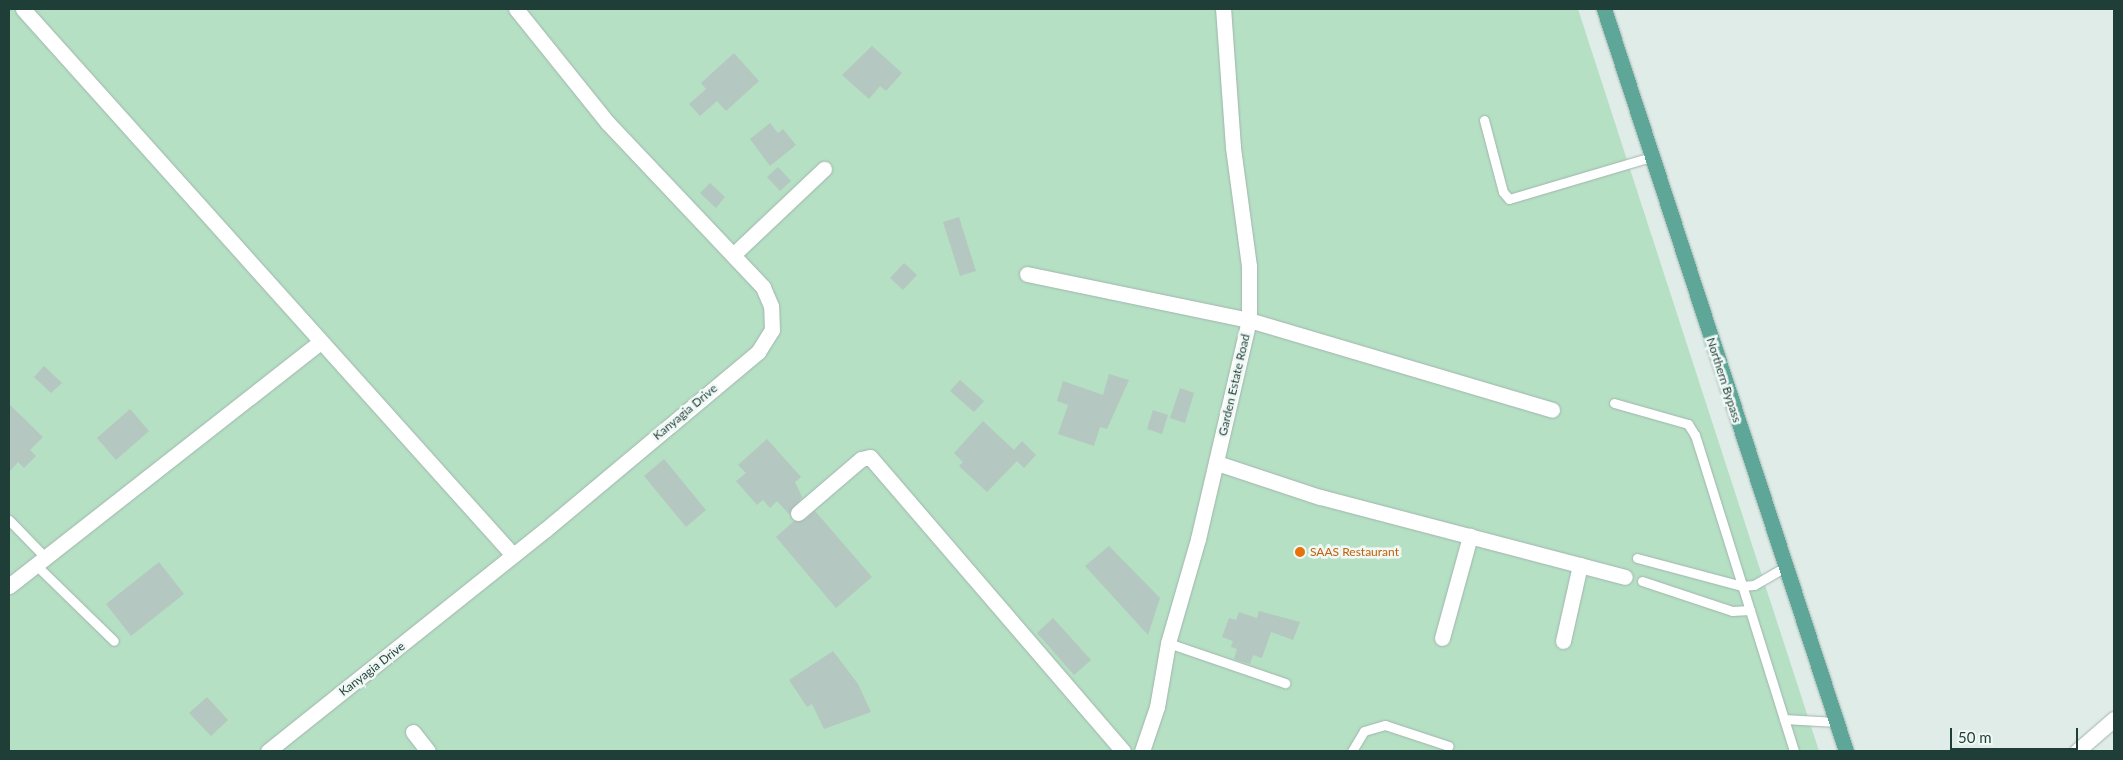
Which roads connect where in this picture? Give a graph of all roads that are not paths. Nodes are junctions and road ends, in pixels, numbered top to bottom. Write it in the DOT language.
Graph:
graph roads {
  1 [pos="23,9"];
  2 [pos="516,9"];
  3 [pos="1223,9"];
  4 [pos="1604,9"];
  5 [pos="1484,120"];
  6 [pos="1651,157"];
  7 [pos="824,170"];
  8 [pos="734,254"];
  9 [pos="1027,274"];
  10 [pos="1248,320"];
  11 [pos="320,342"];
  12 [pos="1614,403"];
  13 [pos="1552,410"];
  14 [pos="1217,463"];
  15 [pos="798,512"];
  16 [pos="9,520"];
  17 [pos="1470,536"];
  18 [pos="512,554"];
  19 [pos="1637,558"];
  20 [pos="40,560"];
  21 [pos="1580,565"];
  22 [pos="1785,567"];
  23 [pos="1625,577"];
  24 [pos="1642,582"];
  25 [pos="9,586"];
  26 [pos="1742,586"];
  27 [pos="1750,610"];
  28 [pos="1442,638"];
  29 [pos="114,641"];
  30 [pos="1563,641"];
  31 [pos="1168,643"];
  32 [pos="1285,683"];
  33 [pos="1784,719"];
  34 [pos="2114,719"];
  35 [pos="1836,722"];
  36 [pos="413,732"];
  37 [pos="1449,746"];
  38 [pos="268,751"];
  39 [pos="428,751"];
  40 [pos="1124,751"];
  41 [pos="1142,751"];
  42 [pos="1352,751"];
  43 [pos="1794,751"];
  44 [pos="1846,751"];
  45 [pos="2077,751"];
  1 -- 11 [label="street"];
  2 -- 8 [label="street, Kanyagia Drive"];
  3 -- 10 [label="street, Garden Estate Road"];
  4 -- 6 [label="main road, Northern Bypass"];
  5 -- 6 [label="lane"];
  6 -- 22 [label="main road, Northern Bypass"];
  7 -- 8 [label="street"];
  8 -- 18 [label="street, Kanyagia Drive"];
  9 -- 10 [label="street"];
  10 -- 13 [label="street"];
  10 -- 14 [label="street, Garden Estate Road"];
  11 -- 18 [label="street"];
  11 -- 20 [label="street"];
  12 -- 26 [label="lane"];
  14 -- 17 [label="street"];
  14 -- 31 [label="street, Garden Estate Road"];
  15 -- 40 [label="street"];
  16 -- 20 [label="lane"];
  17 -- 21 [label="street"];
  17 -- 28 [label="street"];
  18 -- 38 [label="street, Kanyagia Drive"];
  19 -- 26 [label="lane"];
  20 -- 25 [label="street"];
  20 -- 29 [label="lane"];
  21 -- 23 [label="street"];
  21 -- 30 [label="street"];
  22 -- 26 [label="lane"];
  22 -- 35 [label="main road, Northern Bypass"];
  24 -- 27 [label="lane"];
  26 -- 27 [label="lane"];
  27 -- 33 [label="lane"];
  31 -- 32 [label="lane"];
  31 -- 41 [label="street, Garden Estate Road"];
  33 -- 35 [label="lane"];
  33 -- 43 [label="lane"];
  34 -- 45 [label="street"];
  35 -- 44 [label="main road, Northern Bypass"];
  36 -- 39 [label="street"];
  37 -- 42 [label="lane"];
}
